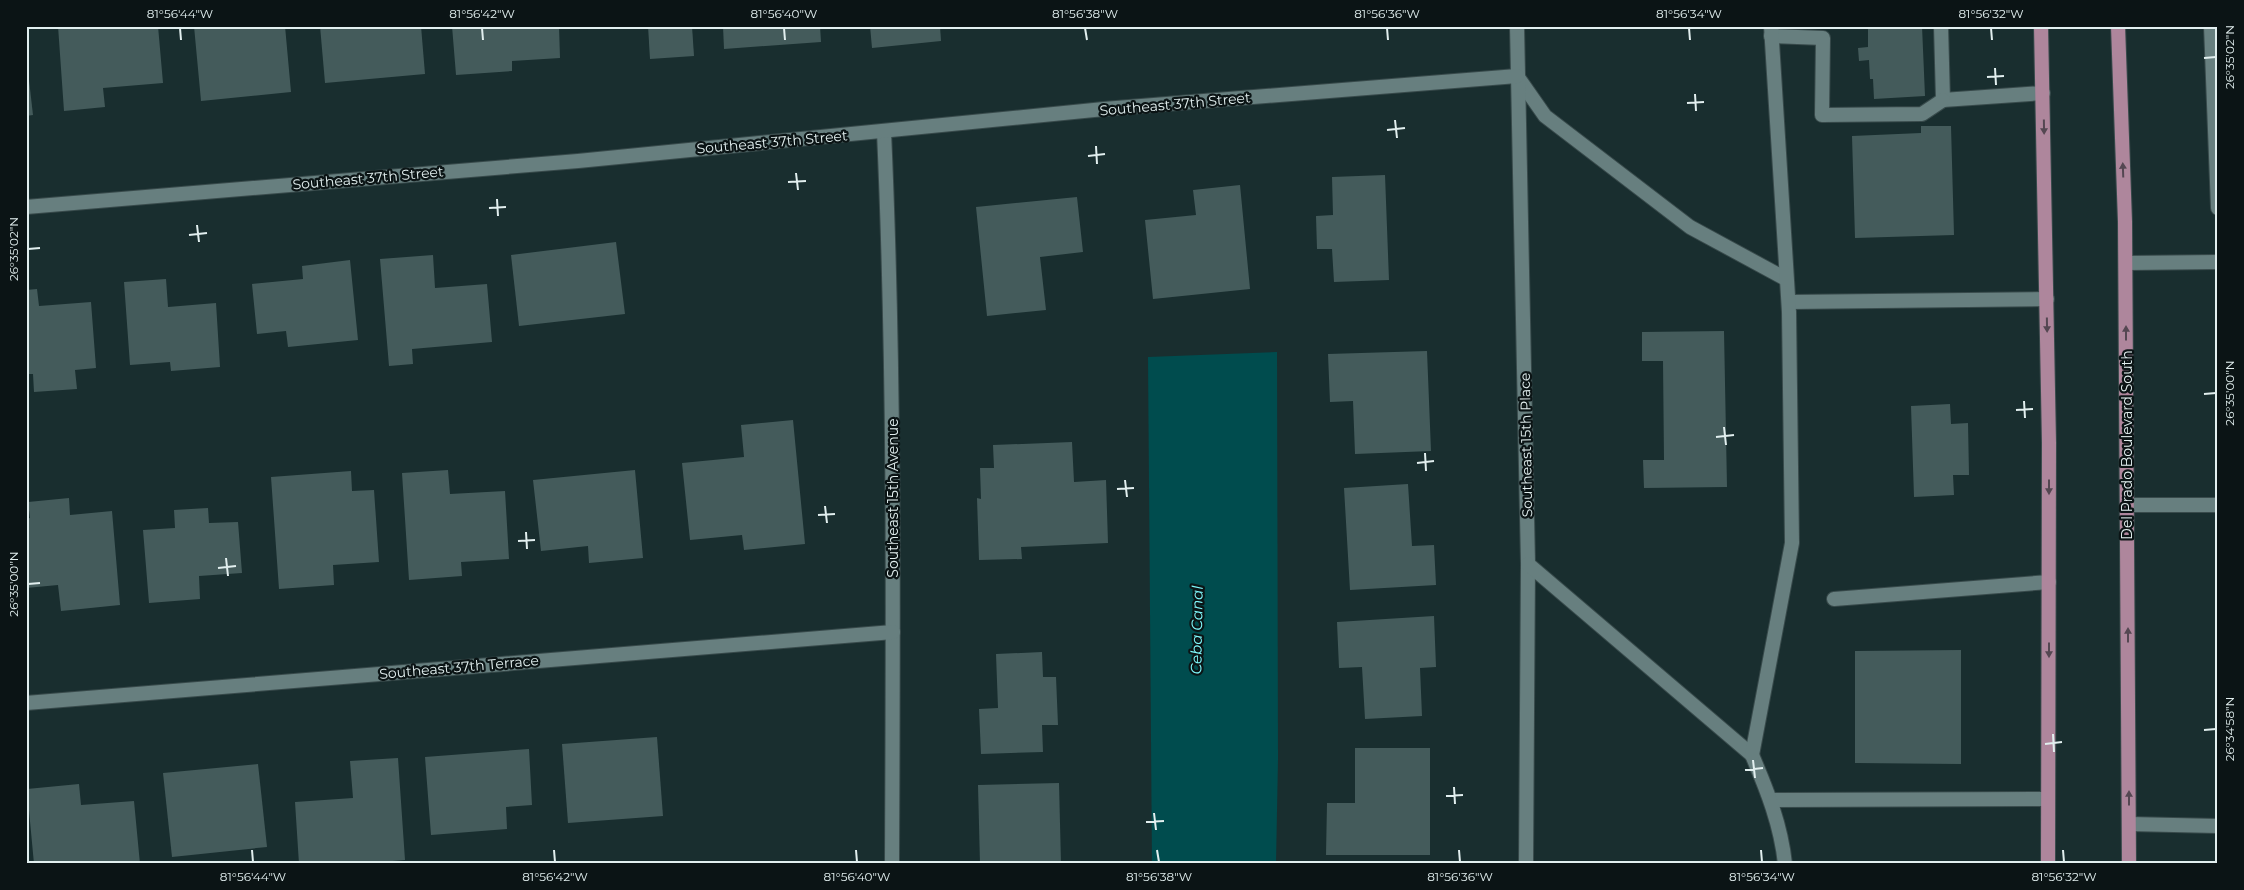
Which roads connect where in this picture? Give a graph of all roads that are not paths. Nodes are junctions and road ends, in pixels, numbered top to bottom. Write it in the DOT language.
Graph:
graph roads {
  1 [pos="1516,26"];
  2 [pos="1941,26"];
  3 [pos="2041,26"];
  4 [pos="2118,26"];
  5 [pos="2211,26"];
  6 [pos="1771,31"];
  7 [pos="1517,76"];
  8 [pos="2043,93"];
  9 [pos="1943,100"];
  10 [pos="884,132"];
  11 [pos="26,207"];
  12 [pos="2218,208"];
  13 [pos="2218,262"];
  14 [pos="2126,263"];
  15 [pos="1786,279"];
  16 [pos="2047,298"];
  17 [pos="1789,302"];
  18 [pos="2128,505"];
  19 [pos="2218,505"];
  20 [pos="1528,564"];
  21 [pos="2049,582"];
  22 [pos="1834,599"];
  23 [pos="893,632"];
  24 [pos="26,703"];
  25 [pos="1752,755"];
  26 [pos="2048,799"];
  27 [pos="1771,800"];
  28 [pos="2129,824"];
  29 [pos="2218,826"];
  30 [pos="892,864"];
  31 [pos="1526,864"];
  32 [pos="1785,864"];
  33 [pos="2048,864"];
  34 [pos="2129,864"];
  1 -- 7 [label="street, Southeast 15th Place"];
  2 -- 9 [label="street"];
  3 -- 8 [label="main road"];
  14 -- 4 [label="main road, Del Prado Boulevard South, one-way"];
  5 -- 12 [label="street"];
  6 -- 9 [label="street"];
  6 -- 15 [label="street"];
  7 -- 10 [label="street, Southeast 37th Street"];
  7 -- 15 [label="street"];
  7 -- 20 [label="street, Southeast 15th Place"];
  8 -- 9 [label="street"];
  8 -- 16 [label="main road, one-way"];
  10 -- 11 [label="street, Southeast 37th Street"];
  10 -- 23 [label="street, Southeast 15th Avenue"];
  13 -- 14 [label="street"];
  18 -- 14 [label="main road, Del Prado Boulevard South, one-way"];
  15 -- 17 [label="street"];
  16 -- 17 [label="street"];
  16 -- 21 [label="main road, one-way"];
  17 -- 25 [label="street"];
  18 -- 19 [label="street"];
  28 -- 18 [label="main road, Del Prado Boulevard South, one-way"];
  20 -- 25 [label="street"];
  20 -- 31 [label="street, Southeast 15th Place"];
  21 -- 22 [label="street"];
  21 -- 26 [label="main road, one-way"];
  23 -- 24 [label="street, Southeast 37th Terrace"];
  23 -- 30 [label="street, Southeast 15th Avenue"];
  25 -- 27 [label="street"];
  26 -- 27 [label="street"];
  26 -- 33 [label="main road"];
  27 -- 32 [label="street"];
  28 -- 29 [label="street"];
  28 -- 34 [label="main road, Del Prado Boulevard South"];
}
